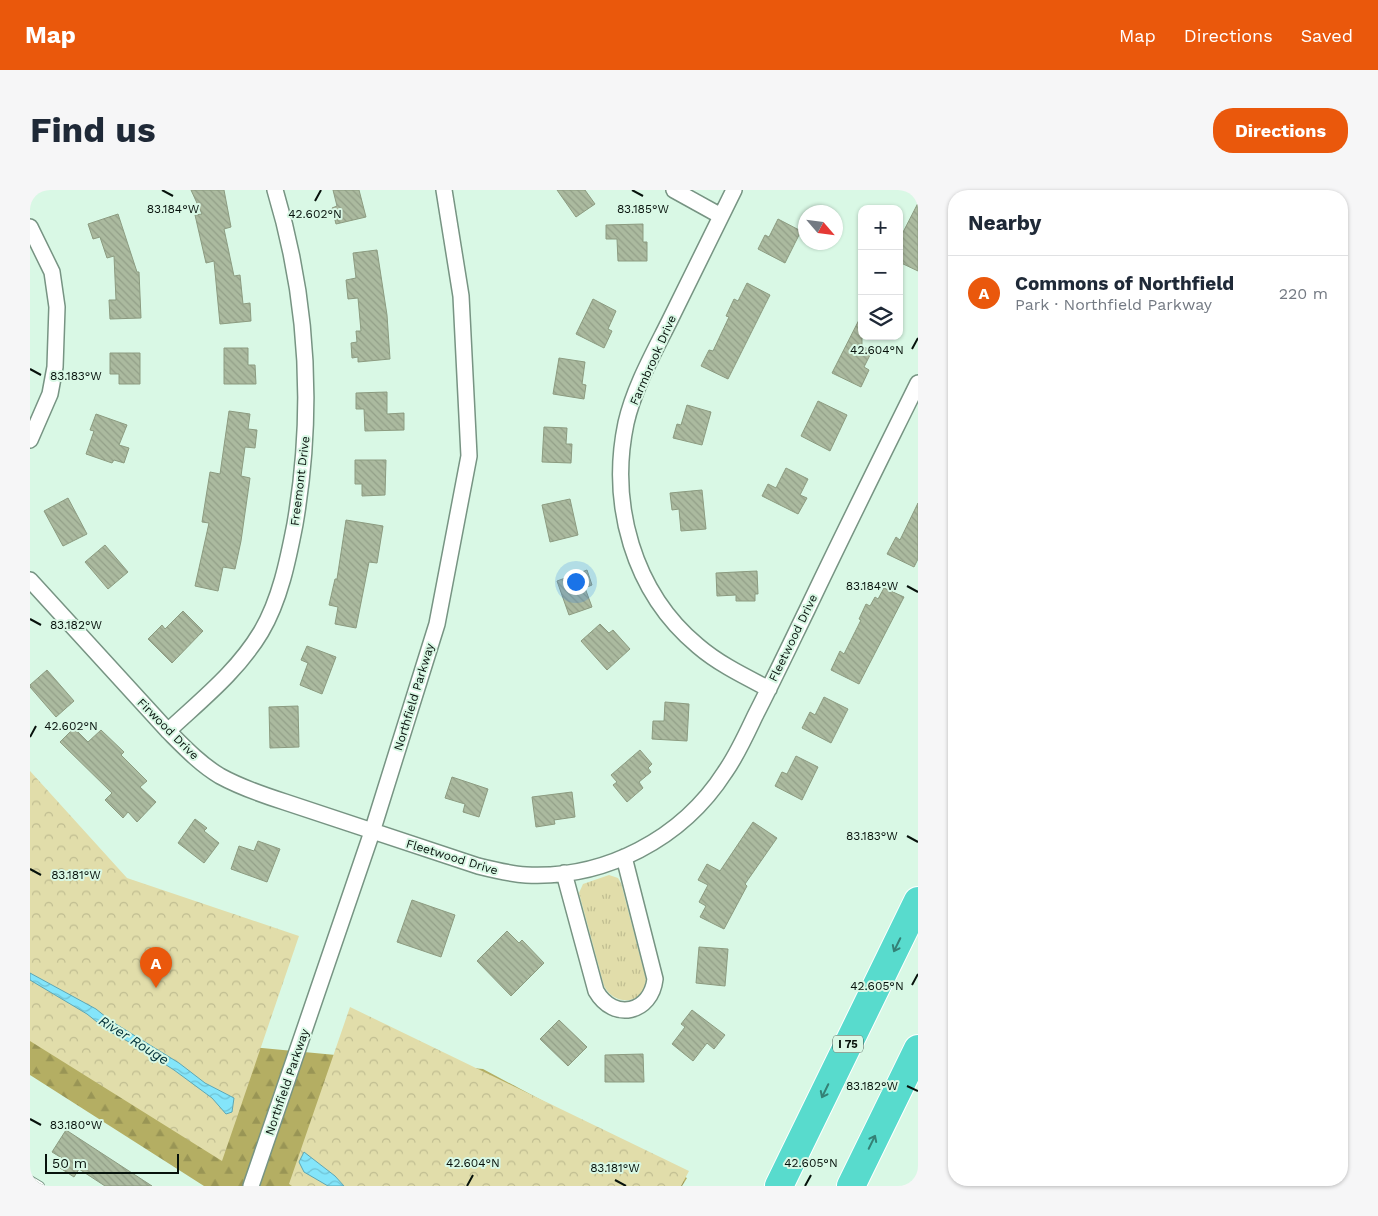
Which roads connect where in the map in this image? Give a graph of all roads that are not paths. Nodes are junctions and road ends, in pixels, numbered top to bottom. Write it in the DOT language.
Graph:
graph roads {
  1 [pos="275,190"];
  2 [pos="444,190"];
  3 [pos="674,190"];
  4 [pos="734,190"];
  5 [pos="721,216"];
  6 [pos="30,228"];
  7 [pos="918,382"];
  8 [pos="30,440"];
  9 [pos="30,580"];
  10 [pos="769,689"];
  11 [pos="168,731"];
  12 [pos="372,832"];
  13 [pos="624,857"];
  14 [pos="564,873"];
  15 [pos="918,901"];
  16 [pos="918,1049"];
  17 [pos="30,1180"];
  18 [pos="40,1186"];
  19 [pos="250,1186"];
  20 [pos="779,1186"];
  21 [pos="851,1186"];
  1 -- 11 [label="street, Freemont Drive"];
  2 -- 12 [label="street, Northfield Parkway"];
  3 -- 5 [label="street"];
  4 -- 5 [label="street, Farmbrook Drive"];
  5 -- 10 [label="street, Farmbrook Drive"];
  6 -- 8 [label="street"];
  7 -- 10 [label="street, Fleetwood Drive"];
  9 -- 11 [label="street, Firwood Drive"];
  10 -- 13 [label="street, Fleetwood Drive"];
  11 -- 12 [label="street, Firwood Drive"];
  12 -- 14 [label="street, Fleetwood Drive"];
  12 -- 19 [label="street, Northfield Parkway"];
  13 -- 14 [label="street, Fleetwood Drive"];
  13 -- 14 [label="street"];
  15 -- 20 [label="highway, I 75, one-way"];
  21 -- 16 [label="highway, one-way"];
  17 -- 18 [label="lane"];
}
